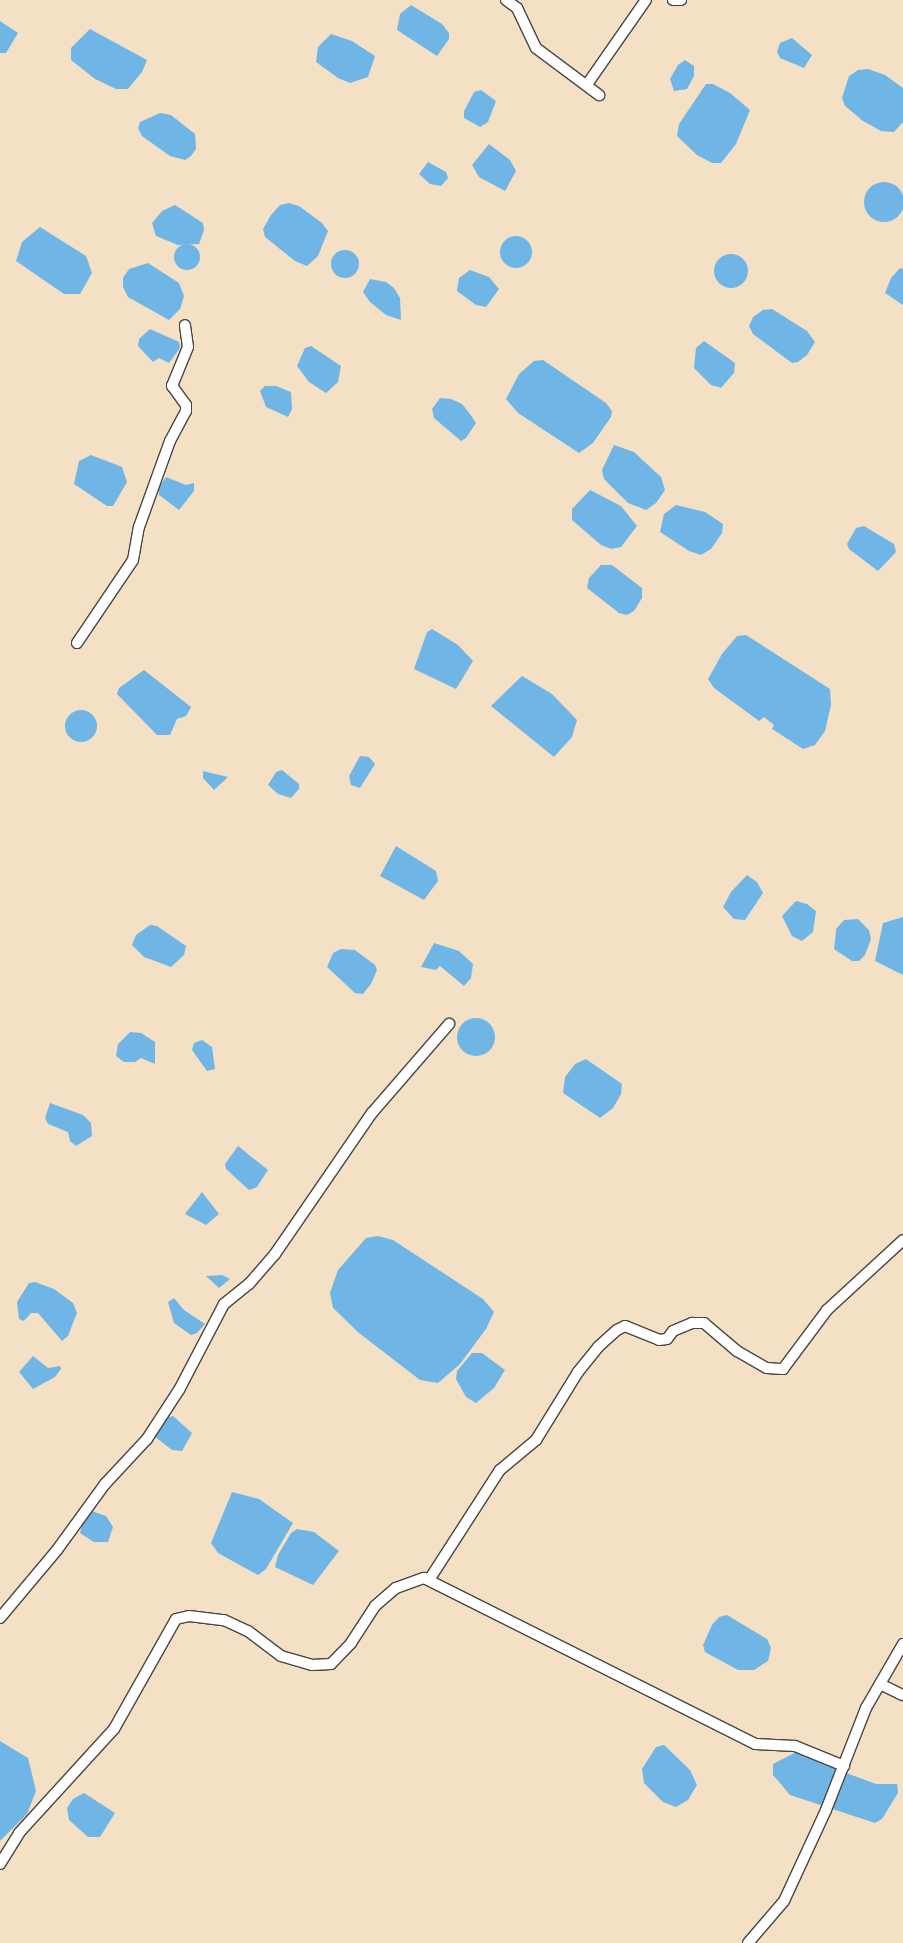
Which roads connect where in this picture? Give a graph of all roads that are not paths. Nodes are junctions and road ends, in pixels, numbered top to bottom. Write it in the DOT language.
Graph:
graph roads {
  1 [pos="506,0"];
  2 [pos="646,0"];
  3 [pos="673,0"];
  4 [pos="681,0"];
  5 [pos="588,83"];
  6 [pos="599,94"];
  7 [pos="185,325"];
  8 [pos="77,643"];
  9 [pos="449,1024"];
  10 [pos="903,1240"];
  11 [pos="429,1580"];
  12 [pos="0,1618"];
  13 [pos="903,1644"];
  14 [pos="880,1684"];
  15 [pos="903,1695"];
  16 [pos="844,1766"];
  17 [pos="0,1864"];
  18 [pos="748,1943"];
  1 -- 5 [label="street"];
  2 -- 5 [label="street"];
  3 -- 4 [label="street"];
  5 -- 6 [label="street"];
  7 -- 8 [label="street"];
  9 -- 12 [label="street"];
  10 -- 11 [label="street"];
  11 -- 16 [label="street"];
  11 -- 17 [label="street"];
  13 -- 14 [label="street"];
  14 -- 15 [label="street"];
  14 -- 16 [label="street"];
  16 -- 18 [label="street"];
}
